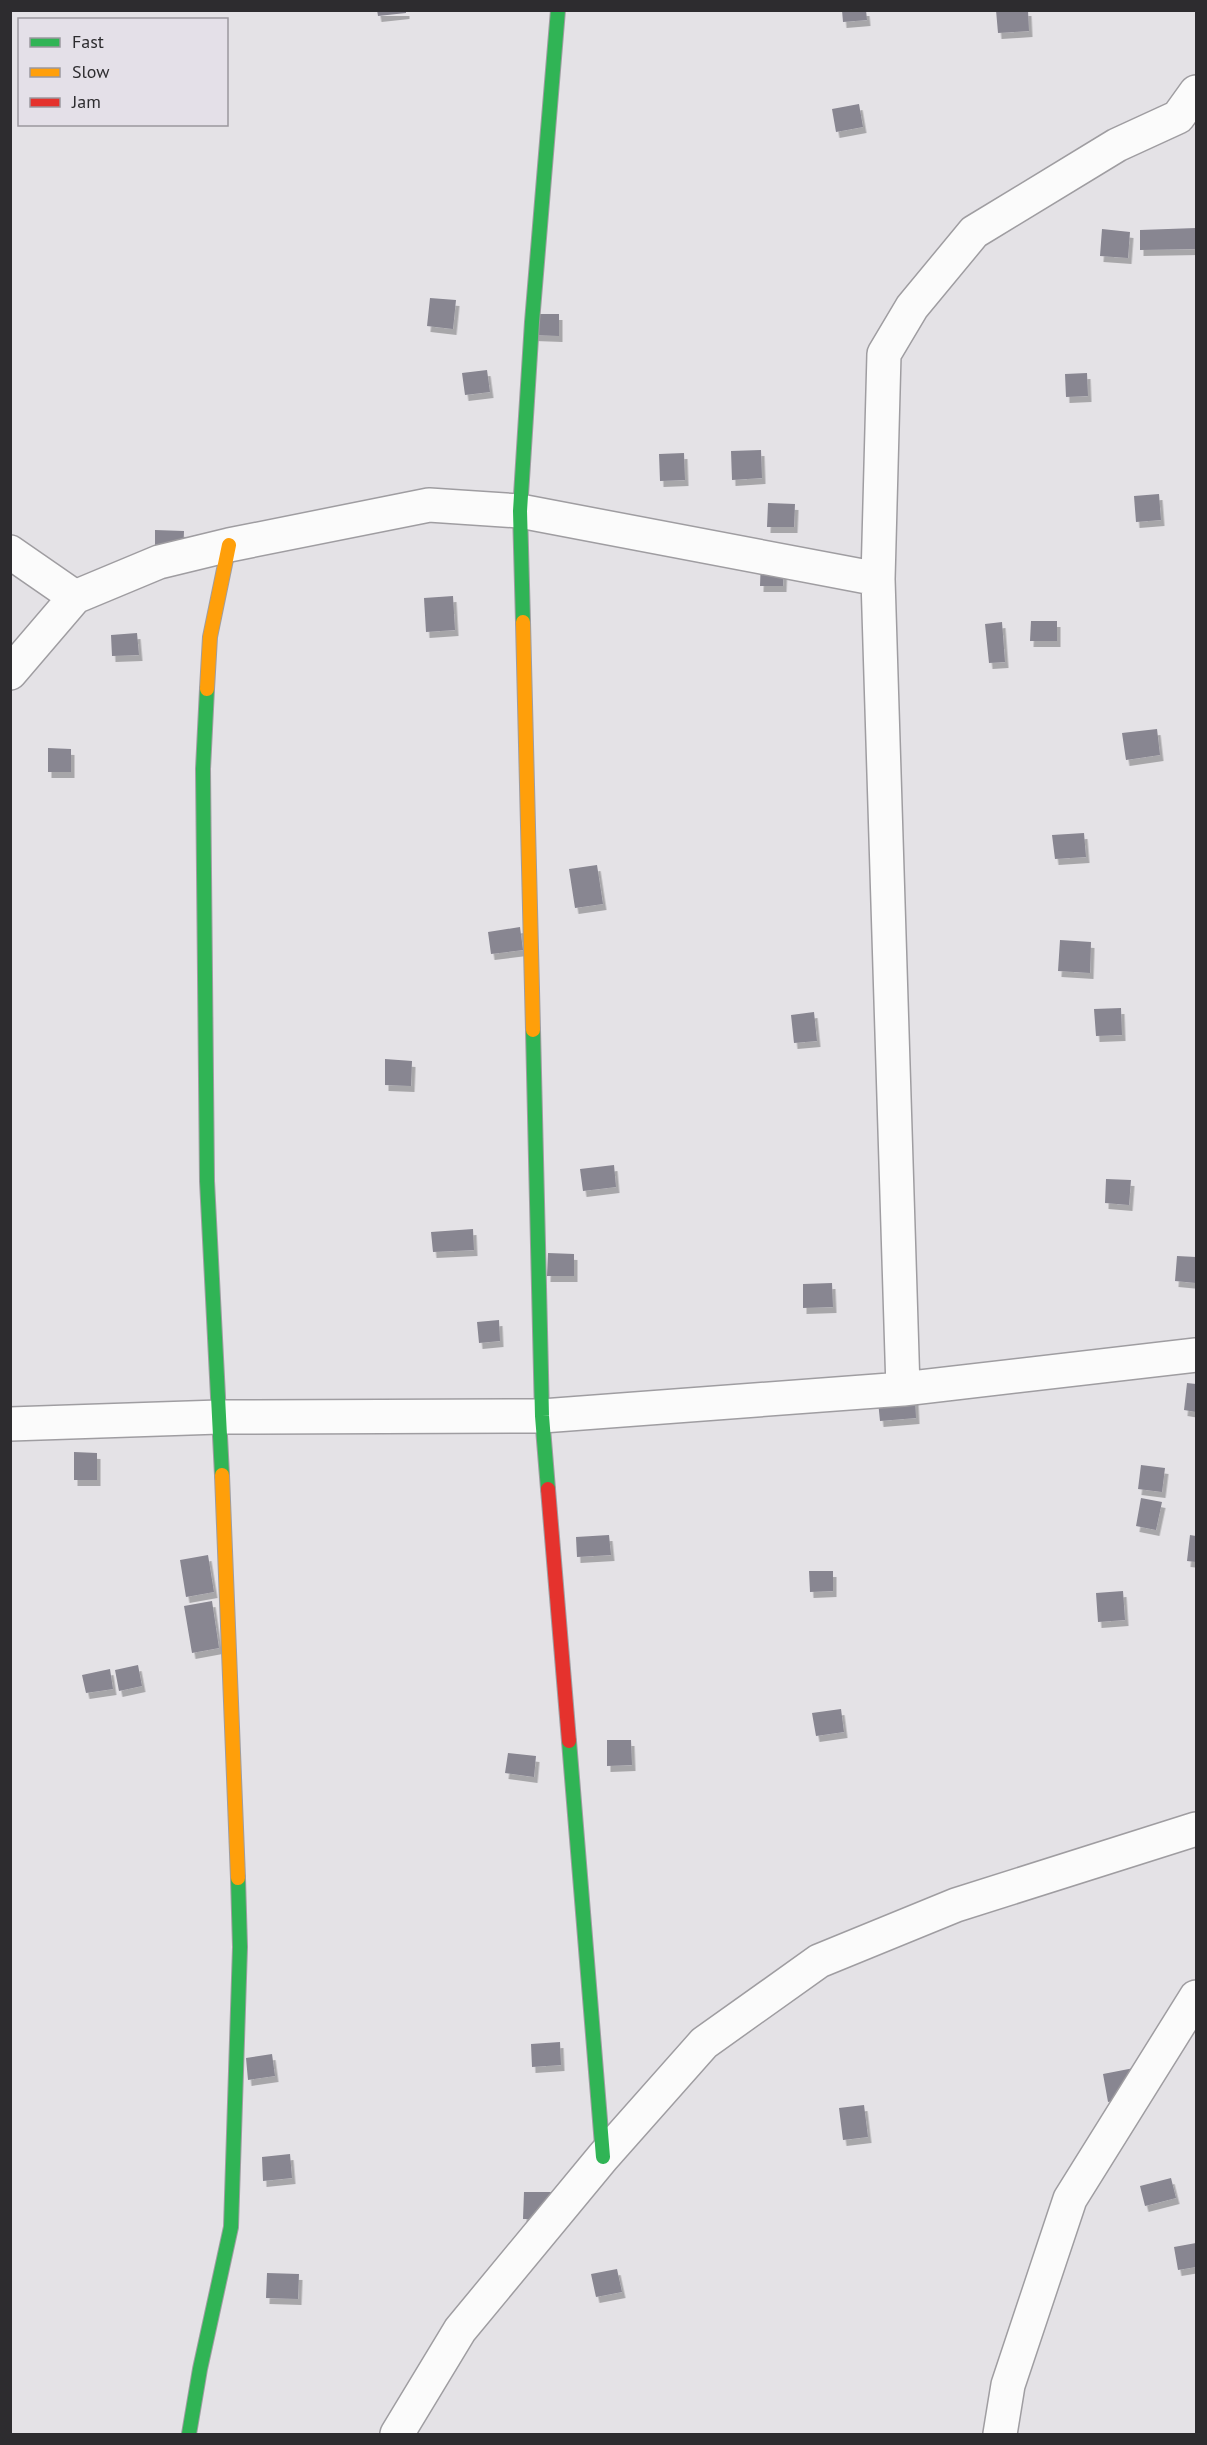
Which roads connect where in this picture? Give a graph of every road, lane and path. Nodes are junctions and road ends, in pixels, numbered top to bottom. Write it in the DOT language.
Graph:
graph roads {
  1 [pos="558,10"];
  2 [pos="1190,114"];
  3 [pos="520,511"];
  4 [pos="229,545"];
  5 [pos="10,552"];
  6 [pos="878,579"];
  7 [pos="75,597"];
  8 [pos="10,673"];
  9 [pos="1197,1355"];
  10 [pos="903,1389"];
  11 [pos="542,1416"];
  12 [pos="219,1417"];
  13 [pos="10,1424"];
  14 [pos="1197,1829"];
  15 [pos="1197,1997"];
  16 [pos="603,2157"];
  17 [pos="189,2434"];
  18 [pos="397,2434"];
  19 [pos="1000,2434"];
  1 -- 3 [label="street"];
  2 -- 6 [label="street"];
  3 -- 4 [label="street"];
  3 -- 6 [label="street"];
  3 -- 11 [label="street"];
  4 -- 7 [label="street"];
  4 -- 12 [label="street"];
  5 -- 7 [label="street"];
  6 -- 10 [label="street"];
  7 -- 8 [label="street"];
  9 -- 10 [label="street"];
  10 -- 11 [label="street"];
  11 -- 12 [label="street"];
  11 -- 16 [label="street"];
  12 -- 13 [label="street"];
  12 -- 17 [label="street"];
  14 -- 16 [label="street"];
  15 -- 19 [label="street"];
  16 -- 18 [label="street"];
}
